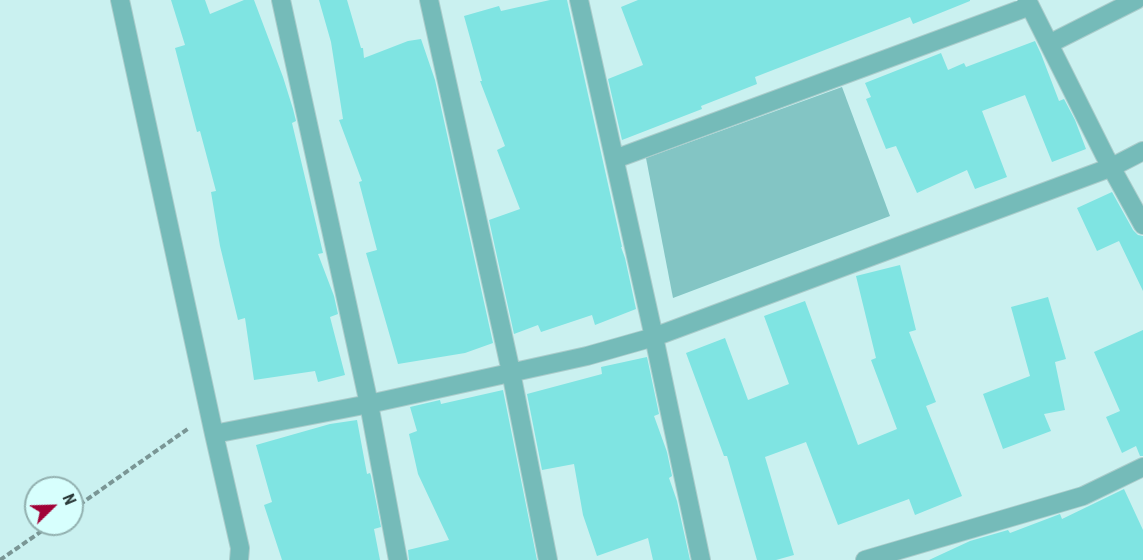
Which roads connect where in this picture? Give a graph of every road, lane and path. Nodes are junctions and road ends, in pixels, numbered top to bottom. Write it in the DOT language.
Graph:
graph roads {
  1 [pos="120,0"];
  2 [pos="281,0"];
  3 [pos="429,0"];
  4 [pos="579,0"];
  5 [pos="1136,0"];
  6 [pos="1028,3"];
  7 [pos="1049,44"];
  8 [pos="1143,151"];
  9 [pos="615,159"];
  10 [pos="1112,167"];
  11 [pos="1143,225"];
  12 [pos="654,337"];
  13 [pos="511,372"];
  14 [pos="369,404"];
  15 [pos="214,434"];
  16 [pos="1143,466"];
  17 [pos="84,502"];
  18 [pos="35,536"];
  19 [pos="0,560"];
  20 [pos="239,560"];
  21 [pos="398,560"];
  22 [pos="548,560"];
  23 [pos="701,560"];
  24 [pos="865,560"];
  1 -- 15 [label="street"];
  2 -- 14 [label="street"];
  3 -- 13 [label="street"];
  4 -- 9 [label="street"];
  5 -- 7 [label="street"];
  6 -- 7 [label="street"];
  6 -- 9 [label="street"];
  7 -- 10 [label="street"];
  8 -- 10 [label="street"];
  9 -- 12 [label="street"];
  10 -- 11 [label="street"];
  10 -- 12 [label="street"];
  12 -- 13 [label="street"];
  12 -- 23 [label="street"];
  13 -- 14 [label="street"];
  13 -- 22 [label="street"];
  14 -- 15 [label="street"];
  14 -- 21 [label="street"];
  15 -- 17 [label="path"];
  15 -- 20 [label="street"];
  16 -- 24 [label="street"];
  18 -- 19 [label="path"];
}
